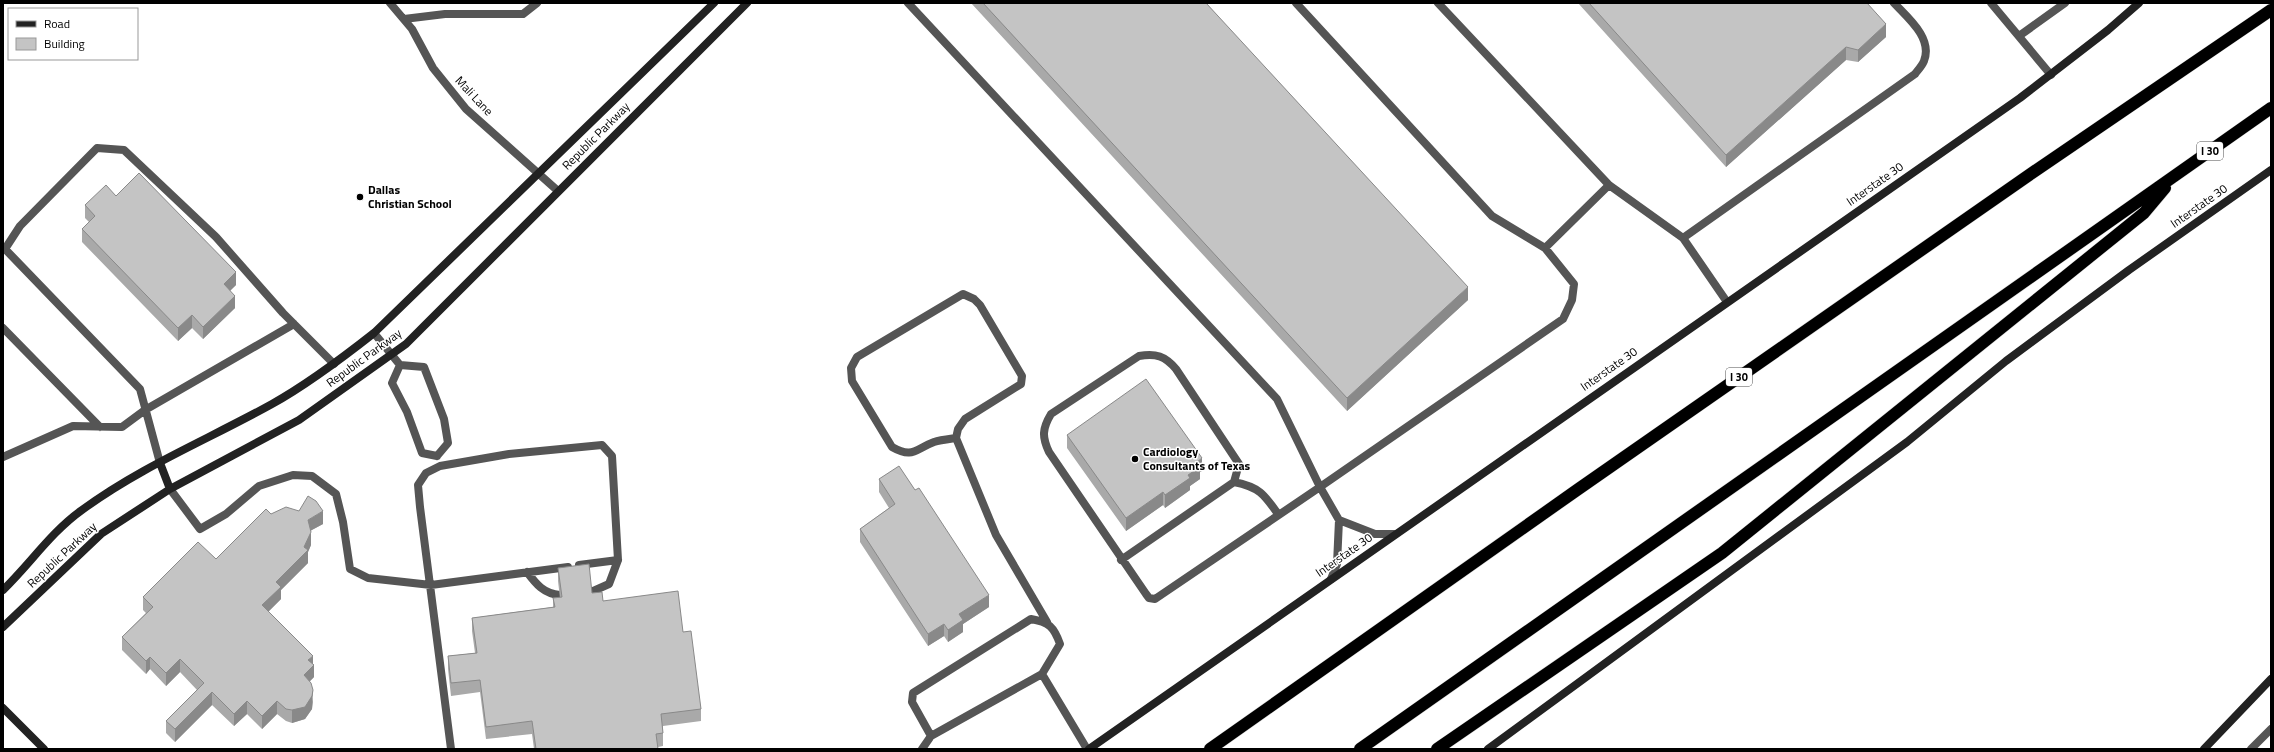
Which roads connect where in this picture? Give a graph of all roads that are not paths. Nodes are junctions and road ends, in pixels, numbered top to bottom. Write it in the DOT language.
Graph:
graph roads {
  1 [pos="390,3"];
  2 [pos="537,3"];
  3 [pos="714,3"];
  4 [pos="747,3"];
  5 [pos="908,3"];
  6 [pos="1296,3"];
  7 [pos="1438,3"];
  8 [pos="1894,3"];
  9 [pos="1991,3"];
  10 [pos="2064,3"];
  11 [pos="2135,4"];
  12 [pos="2271,10"];
  13 [pos="404,19"];
  14 [pos="2019,36"];
  15 [pos="2050,75"];
  16 [pos="2271,108"];
  17 [pos="2271,170"];
  18 [pos="539,173"];
  19 [pos="2178,174"];
  20 [pos="1609,185"];
  21 [pos="558,191"];
  22 [pos="1683,238"];
  23 [pos="1545,248"];
  24 [pos="1727,302"];
  25 [pos="294,324"];
  26 [pos="3,328"];
  27 [pos="374,334"];
  28 [pos="391,354"];
  29 [pos="334,364"];
  30 [pos="400,365"];
  31 [pos="145,410"];
  32 [pos="100,427"];
  33 [pos="956,438"];
  34 [pos="437,456"];
  35 [pos="3,457"];
  36 [pos="160,463"];
  37 [pos="440,466"];
  38 [pos="1234,482"];
  39 [pos="1320,487"];
  40 [pos="170,489"];
  41 [pos="1278,514"];
  42 [pos="1339,520"];
  43 [pos="1394,534"];
  44 [pos="618,560"];
  45 [pos="1121,560"];
  46 [pos="527,572"];
  47 [pos="1331,579"];
  48 [pos="431,585"];
  49 [pos="3,590"];
  50 [pos="591,592"];
  51 [pos="560,595"];
  52 [pos="1047,622"];
  53 [pos="3,627"];
  54 [pos="1042,674"];
  55 [pos="2271,679"];
  56 [pos="3,708"];
  57 [pos="2271,729"];
  58 [pos="931,736"];
  59 [pos="44,749"];
  60 [pos="451,749"];
  61 [pos="922,749"];
  62 [pos="1088,749"];
  63 [pos="1210,749"];
  64 [pos="1360,749"];
  65 [pos="1437,749"];
  66 [pos="1488,749"];
  67 [pos="2204,749"];
  68 [pos="2251,749"];
  1 -- 13 [label="lane, Mali Lane"];
  2 -- 13 [label="lane"];
  3 -- 18 [label="main road, Republic Parkway"];
  4 -- 21 [label="main road, Republic Parkway"];
  5 -- 39 [label="lane"];
  6 -- 23 [label="lane"];
  7 -- 20 [label="lane"];
  8 -- 22 [label="lane"];
  9 -- 14 [label="lane"];
  10 -- 14 [label="lane"];
  11 -- 15 [label="main road, Interstate 30"];
  12 -- 63 [label="highway, I 30"];
  13 -- 18 [label="lane, Mali Lane"];
  14 -- 15 [label="lane"];
  15 -- 24 [label="main road, Interstate 30"];
  16 -- 19 [label="highway, I 30"];
  17 -- 66 [label="main road, Interstate 30"];
  18 -- 21 [label="lane, Mali Lane"];
  18 -- 27 [label="main road, Republic Parkway"];
  19 -- 64 [label="highway, I 30"];
  19 -- 65 [label="highway"];
  20 -- 22 [label="lane"];
  20 -- 23 [label="lane"];
  21 -- 28 [label="main road, Republic Parkway"];
  22 -- 24 [label="lane"];
  23 -- 39 [label="lane"];
  24 -- 43 [label="main road, Interstate 30"];
  25 -- 29 [label="lane"];
  25 -- 31 [label="lane"];
  25 -- 31 [label="lane"];
  26 -- 32 [label="lane"];
  27 -- 28 [label="lane"];
  27 -- 29 [label="main road, Republic Parkway"];
  28 -- 30 [label="lane"];
  28 -- 40 [label="main road, Republic Parkway"];
  29 -- 36 [label="main road, Republic Parkway"];
  30 -- 34 [label="lane"];
  30 -- 34 [label="lane"];
  31 -- 32 [label="lane"];
  31 -- 36 [label="lane"];
  32 -- 35 [label="lane"];
  33 -- 33 [label="lane"];
  33 -- 52 [label="lane"];
  34 -- 37 [label="lane"];
  36 -- 40 [label="main road"];
  36 -- 49 [label="main road, Republic Parkway"];
  37 -- 44 [label="lane"];
  37 -- 48 [label="lane"];
  38 -- 41 [label="lane"];
  38 -- 45 [label="lane"];
  38 -- 45 [label="lane"];
  39 -- 41 [label="lane"];
  39 -- 42 [label="lane"];
  40 -- 48 [label="lane"];
  40 -- 53 [label="main road, Republic Parkway"];
  41 -- 45 [label="lane"];
  42 -- 43 [label="lane"];
  42 -- 47 [label="lane"];
  43 -- 47 [label="main road, Interstate 30"];
  44 -- 46 [label="lane"];
  44 -- 50 [label="lane"];
  46 -- 48 [label="lane"];
  46 -- 51 [label="lane"];
  47 -- 62 [label="main road, Interstate 30"];
  48 -- 60 [label="lane"];
  52 -- 54 [label="lane"];
  52 -- 58 [label="lane"];
  54 -- 58 [label="lane"];
  54 -- 62 [label="lane"];
  55 -- 67 [label="main road"];
  56 -- 59 [label="main road"];
  57 -- 68 [label="lane"];
  58 -- 61 [label="lane"];
}
